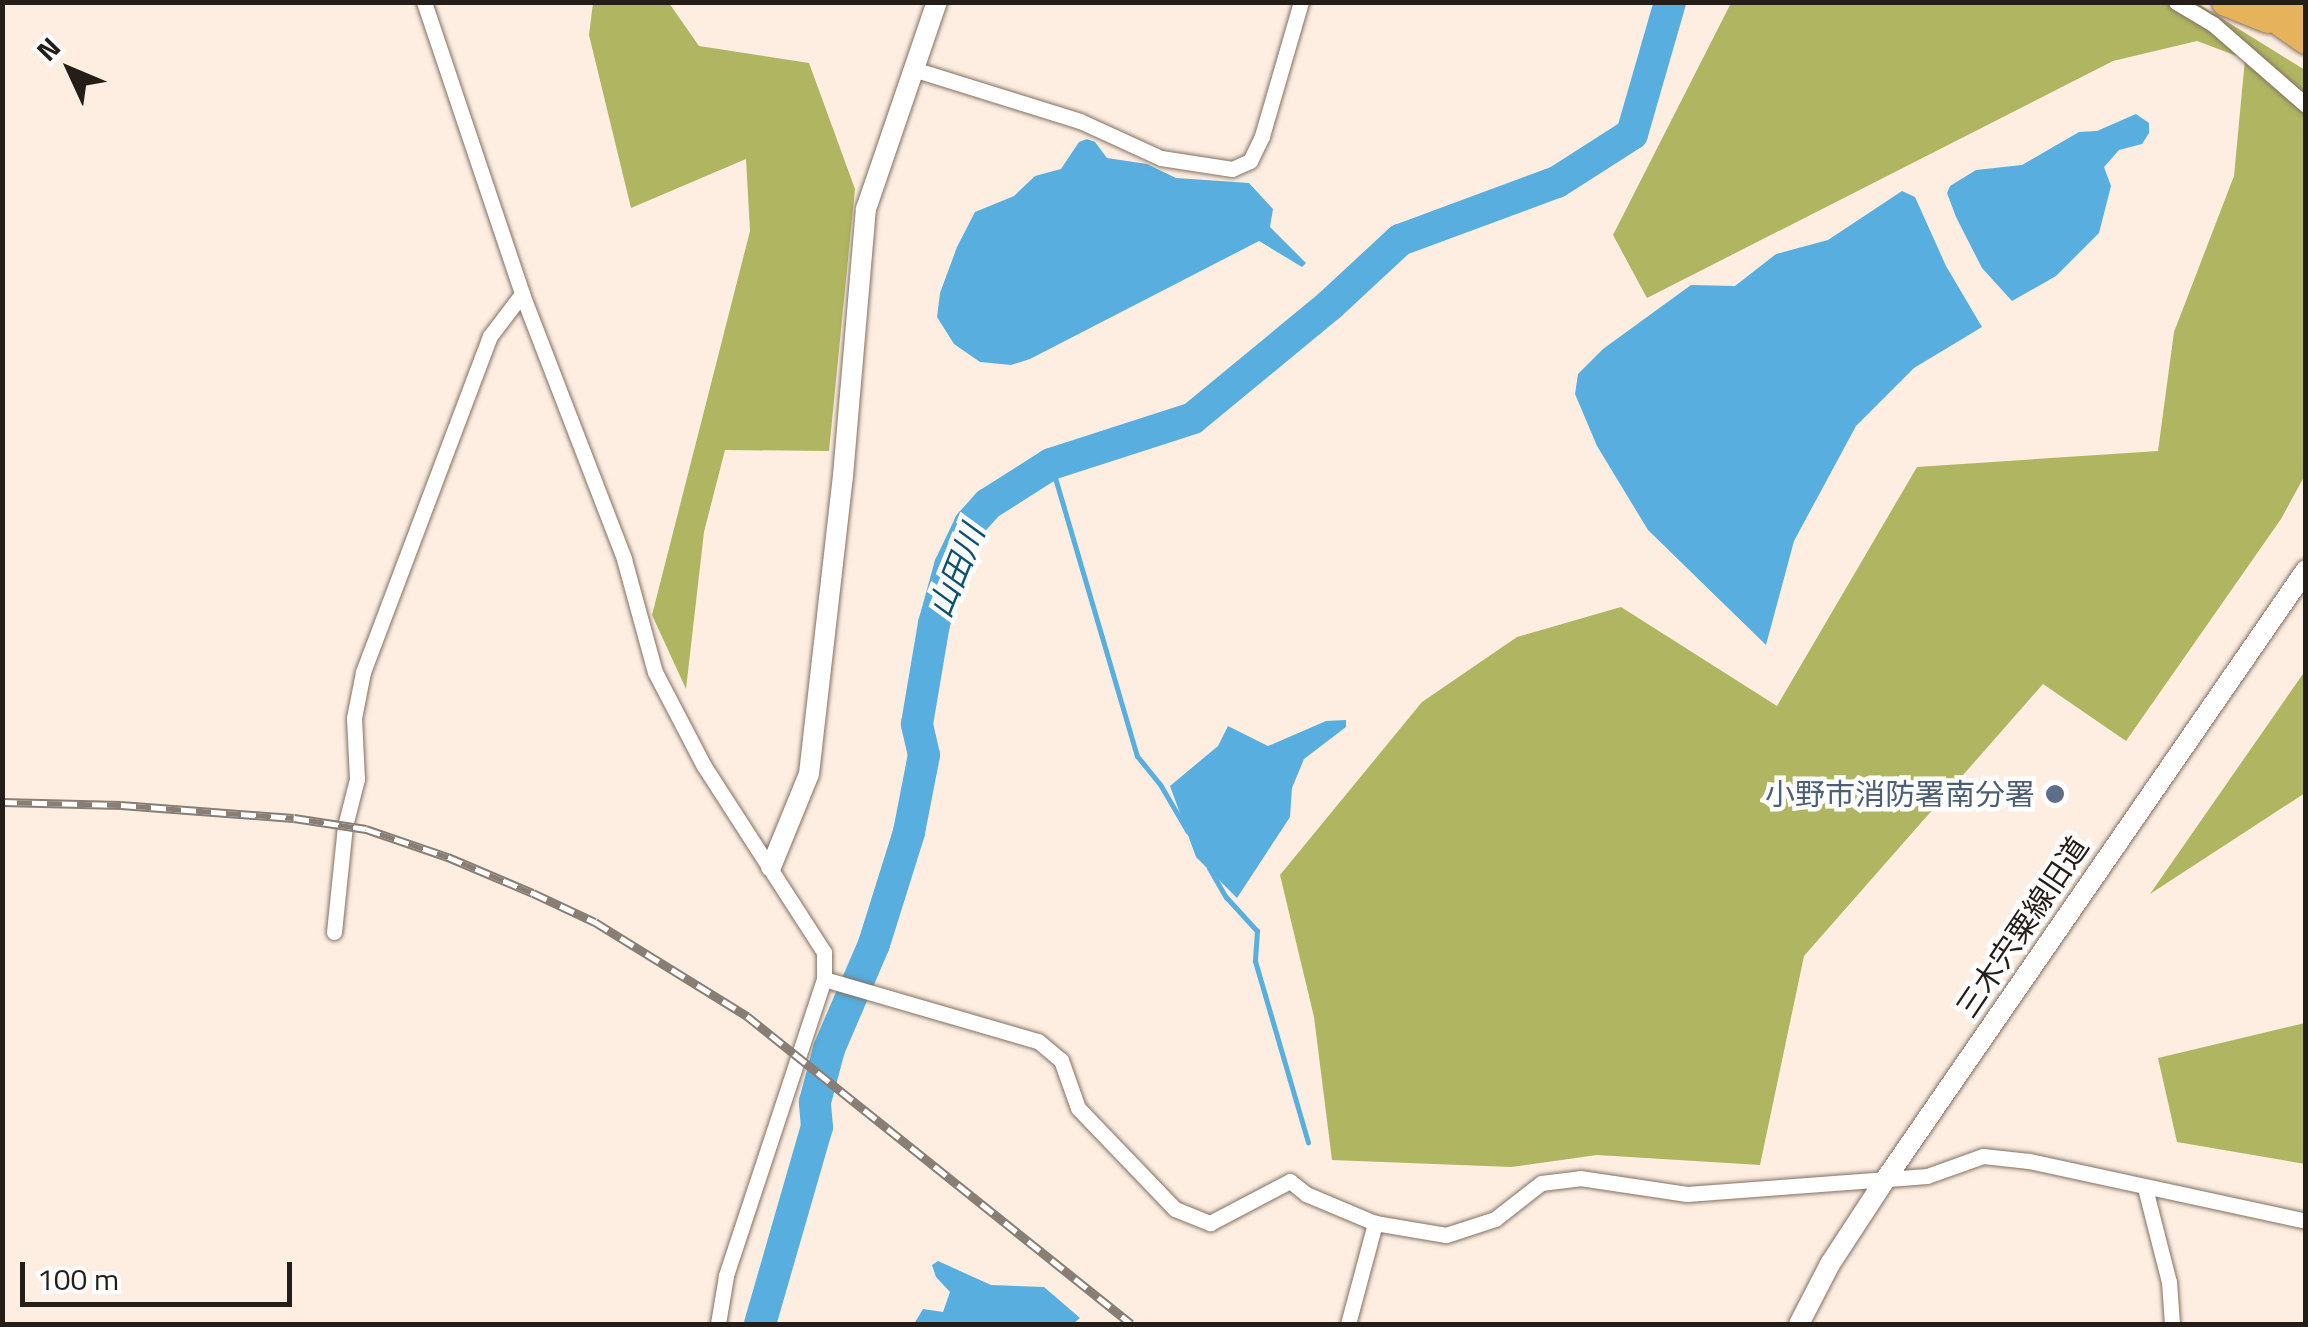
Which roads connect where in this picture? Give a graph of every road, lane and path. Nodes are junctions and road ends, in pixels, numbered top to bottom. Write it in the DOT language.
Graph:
graph roads {
  1 [pos="424,2"];
  2 [pos="937,2"];
  3 [pos="1301,2"];
  4 [pos="2176,2"];
  5 [pos="2226,2"];
  6 [pos="2252,2"];
  7 [pos="2296,20"];
  8 [pos="913,70"];
  9 [pos="2306,105"];
  10 [pos="522,294"];
  11 [pos="2306,570"];
  12 [pos="772,867"];
  13 [pos="334,932"];
  14 [pos="824,979"];
  15 [pos="1885,1180"];
  16 [pos="2145,1188"];
  17 [pos="2306,1221"];
  18 [pos="1376,1223"];
  19 [pos="718,1324"];
  20 [pos="1348,1324"];
  21 [pos="1799,1324"];
  22 [pos="2172,1324"];
  1 -- 10 [label="street"];
  2 -- 8 [label="street"];
  3 -- 8 [label="street"];
  4 -- 9 [label="street"];
  5 -- 7 [label="highway"];
  6 -- 7 [label="highway"];
  8 -- 12 [label="street"];
  10 -- 12 [label="street"];
  10 -- 13 [label="street"];
  11 -- 15 [label="street, 三木宍粟線旧道"];
  12 -- 14 [label="street"];
  14 -- 18 [label="street"];
  14 -- 19 [label="street"];
  15 -- 16 [label="street"];
  15 -- 18 [label="street"];
  15 -- 21 [label="street, 三木宍粟線旧道"];
  16 -- 17 [label="street"];
  16 -- 22 [label="street"];
  18 -- 20 [label="street"];
}
